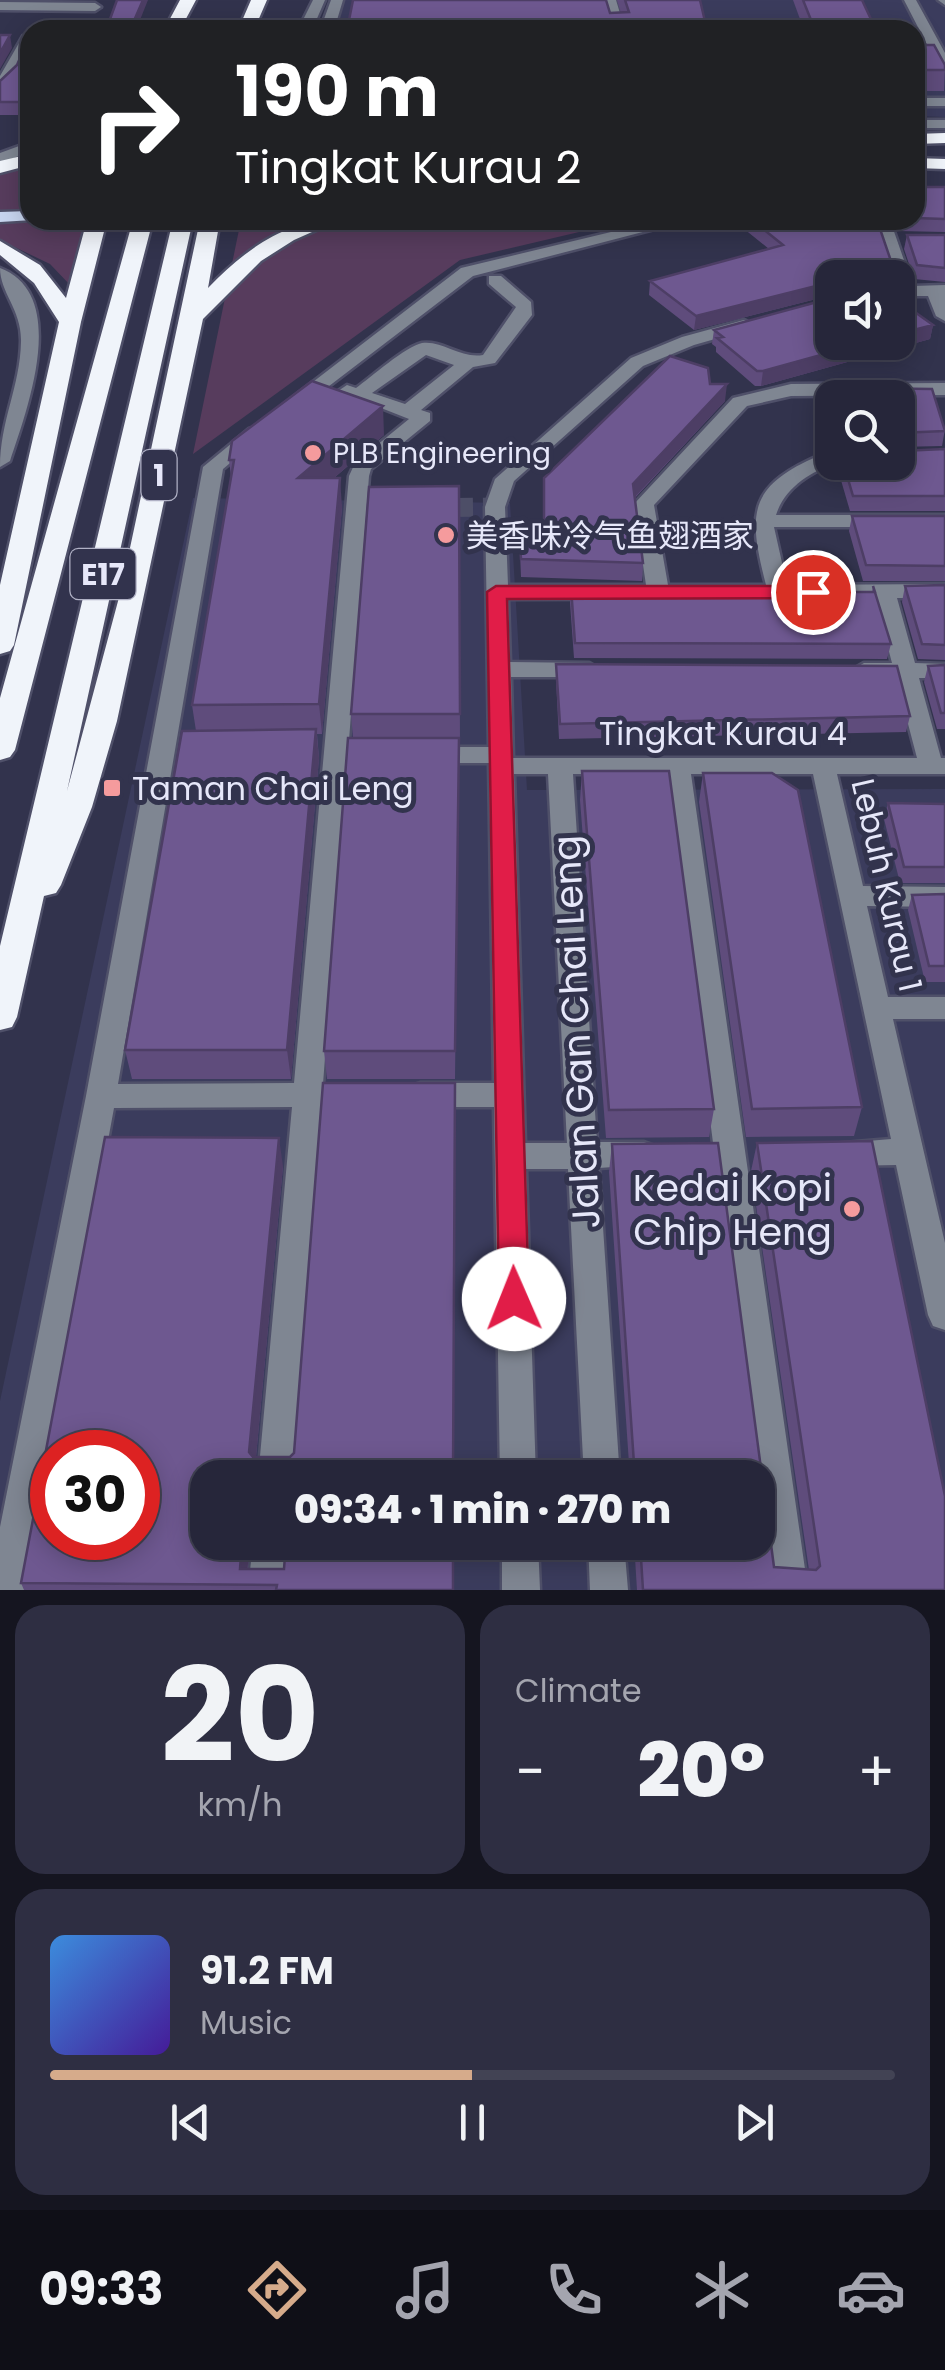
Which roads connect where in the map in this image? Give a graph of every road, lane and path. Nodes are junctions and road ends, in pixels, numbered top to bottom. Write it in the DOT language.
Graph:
graph roads {
  1 [pos="97,4"];
  2 [pos="0,6"];
  3 [pos="925,28"];
  4 [pos="20,46"];
  5 [pos="945,66"];
  6 [pos="0,88"];
  7 [pos="95,230"];
  8 [pos="140,230"];
  9 [pos="181,230"];
  10 [pos="208,230"];
  11 [pos="301,230"];
  12 [pos="640,230"];
  13 [pos="885,230"];
  14 [pos="888,240"];
  15 [pos="907,240"];
  16 [pos="0,247"];
  17 [pos="893,260"];
  18 [pos="0,273"];
  19 [pos="495,280"];
  20 [pos="940,290"];
  21 [pos="915,291"];
  22 [pos="195,315"];
  23 [pos="945,316"];
  24 [pos="762,320"];
  25 [pos="70,322"];
  26 [pos="467,363"];
  27 [pos="321,382"];
  28 [pos="945,389"];
  29 [pos="358,395"];
  30 [pos="408,412"];
  31 [pos="0,461"];
  32 [pos="815,463"];
  33 [pos="764,521"];
  34 [pos="945,521"];
  35 [pos="945,591"];
  36 [pos="496,592"];
  37 [pos="658,592"];
  38 [pos="778,592"];
  39 [pos="884,592"];
  40 [pos="0,646"];
  41 [pos="499,670"];
  42 [pos="615,670"];
  43 [pos="847,670"];
  44 [pos="905,670"];
  45 [pos="945,670"];
  46 [pos="0,750"];
  47 [pos="409,755"];
  48 [pos="501,760"];
  49 [pos="560,766"];
  50 [pos="677,766"];
  51 [pos="823,766"];
  52 [pos="938,766"];
  53 [pos="852,896"];
  54 [pos="945,896"];
  55 [pos="23,928"];
  56 [pos="880,1008"];
  57 [pos="945,1008"];
  58 [pos="0,1017"];
  59 [pos="307,1095"];
  60 [pos="344,1095"];
  61 [pos="399,1095"];
  62 [pos="509,1095"];
  63 [pos="101,1096"];
  64 [pos="909,1152"];
  65 [pos="770,1153"];
  66 [pos="810,1153"];
  67 [pos="730,1154"];
  68 [pos="510,1156"];
  69 [pos="583,1156"];
  70 [pos="939,1258"];
  71 [pos="945,1314"];
  72 [pos="277,1460"];
  73 [pos="518,1460"];
  74 [pos="601,1460"];
  75 [pos="269,1560"];
  76 [pos="520,1560"];
  77 [pos="607,1560"];
  78 [pos="6,1590"];
  79 [pos="267,1590"];
  80 [pos="521,1590"];
  81 [pos="609,1590"];
  82 [pos="789,1590"];
  1 -- 2 [label="street"];
  3 -- 5 [label="street"];
  4 -- 6 [label="street"];
  7 -- 25 [label="highway"];
  8 -- 46 [label="highway, E17"];
  9 -- 55 [label="highway, E17"];
  10 -- 22 [label="highway, 1"];
  11 -- 22 [label="highway"];
  12 -- 27 [label="street"];
  13 -- 14 [label="street"];
  14 -- 15 [label="street"];
  14 -- 17 [label="street"];
  16 -- 25 [label="highway"];
  18 -- 31 [label="street"];
  19 -- 26 [label="street"];
  20 -- 21 [label="street"];
  20 -- 23 [label="street"];
  22 -- 55 [label="highway, 1"];
  24 -- 36 [label="street, Jalan Gan Chai Leng"];
  25 -- 40 [label="highway"];
  26 -- 29 [label="street"];
  26 -- 30 [label="street"];
  27 -- 29 [label="street"];
  27 -- 63 [label="street"];
  28 -- 37 [label="street"];
  29 -- 30 [label="street"];
  30 -- 59 [label="street"];
  32 -- 33 [label="street"];
  33 -- 34 [label="street"];
  33 -- 38 [label="street"];
  35 -- 39 [label="street"];
  36 -- 37 [label="street"];
  36 -- 41 [label="street, Jalan Gan Chai Leng"];
  37 -- 38 [label="street"];
  38 -- 39 [label="street"];
  39 -- 44 [label="street"];
  41 -- 42 [label="street"];
  41 -- 48 [label="street, Jalan Gan Chai Leng"];
  43 -- 44 [label="street"];
  44 -- 45 [label="street"];
  44 -- 52 [label="street"];
  47 -- 48 [label="street, Tingkat Kurau 4"];
  48 -- 49 [label="street, Tingkat Kurau 4"];
  48 -- 62 [label="street, Jalan Gan Chai Leng"];
  49 -- 50 [label="street, Tingkat Kurau 4"];
  49 -- 69 [label="street, Jalan Gan Chai Leng"];
  50 -- 51 [label="street, Tingkat Kurau 4"];
  50 -- 67 [label="street"];
  51 -- 52 [label="street, Tingkat Kurau 4"];
  51 -- 53 [label="street, Lebuh Kurau 1"];
  53 -- 54 [label="street"];
  53 -- 56 [label="street, Lebuh Kurau 1"];
  55 -- 58 [label="highway, E17"];
  56 -- 57 [label="street"];
  56 -- 64 [label="street, Lebuh Kurau 1"];
  59 -- 60 [label="street"];
  59 -- 63 [label="street"];
  59 -- 72 [label="street"];
  61 -- 62 [label="street"];
  62 -- 68 [label="street, Jalan Gan Chai Leng"];
  63 -- 78 [label="street"];
  64 -- 66 [label="street"];
  64 -- 70 [label="street, Lebuh Kurau 1"];
  65 -- 67 [label="street"];
  67 -- 69 [label="street"];
  67 -- 82 [label="street"];
  68 -- 69 [label="street"];
  68 -- 73 [label="street, Jalan Gan Chai Leng"];
  69 -- 74 [label="street, Jalan Gan Chai Leng"];
  70 -- 71 [label="street, Lebuh Kurau 1"];
  75 -- 79 [label="street"];
  76 -- 80 [label="street"];
  77 -- 81 [label="street"];
}
